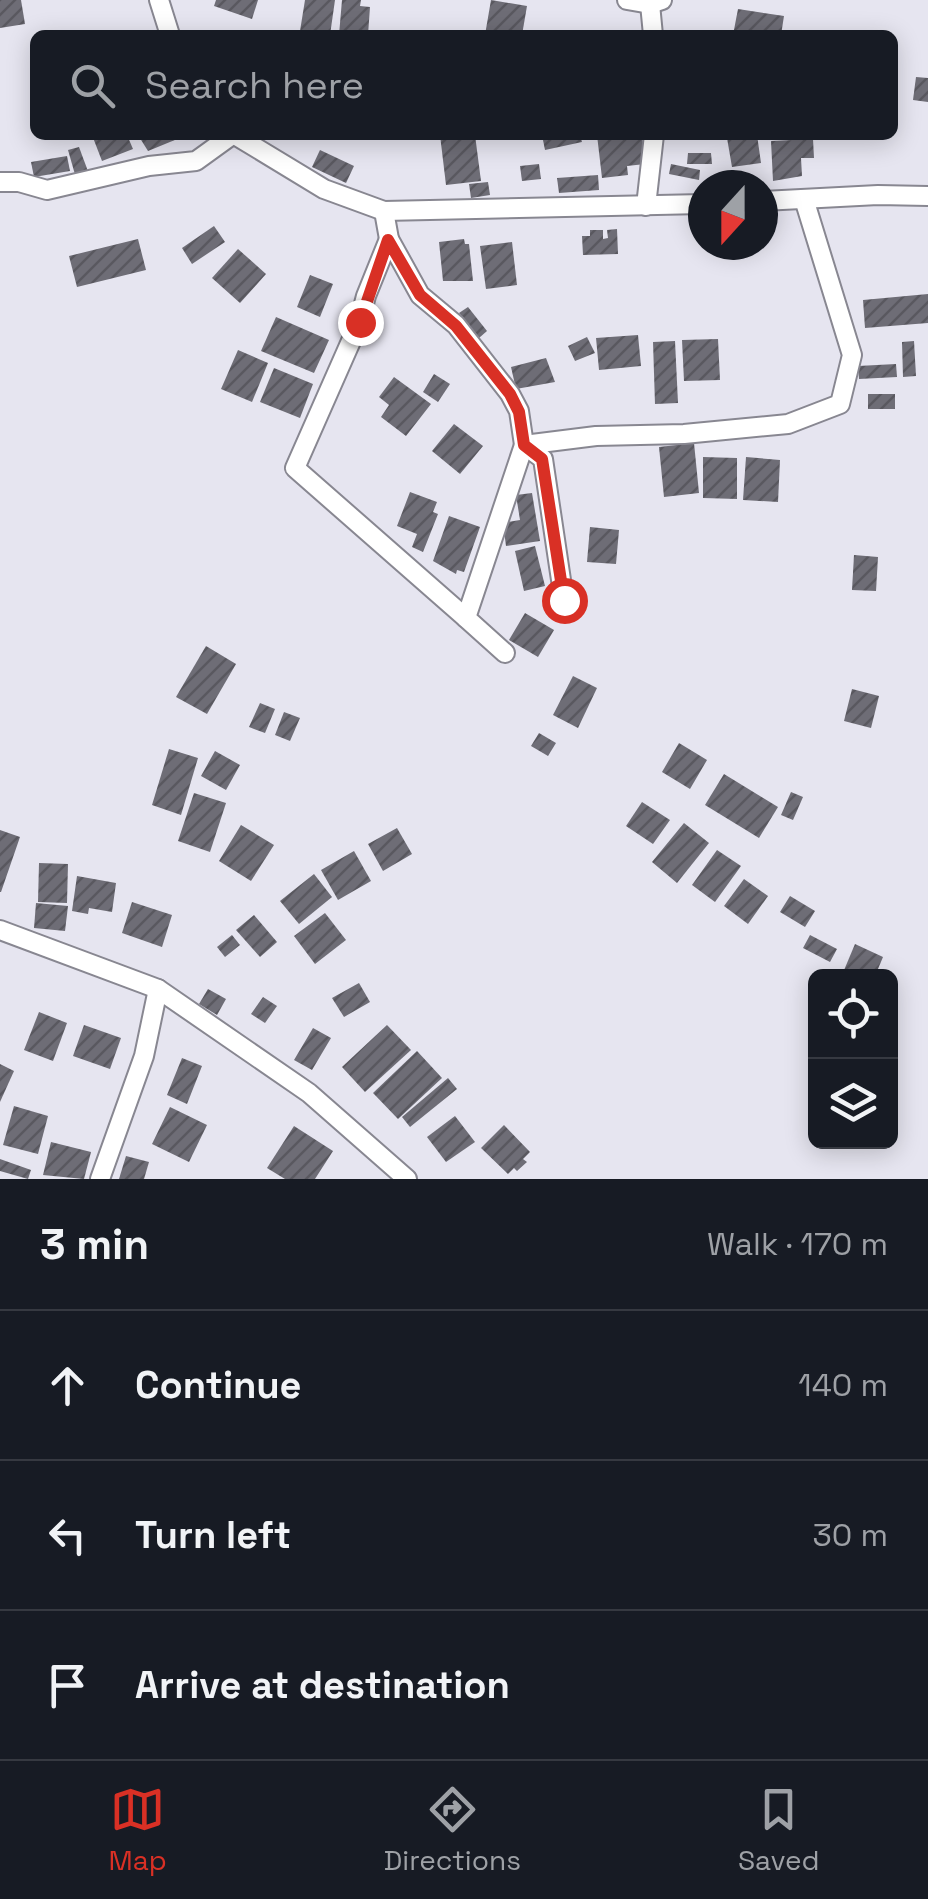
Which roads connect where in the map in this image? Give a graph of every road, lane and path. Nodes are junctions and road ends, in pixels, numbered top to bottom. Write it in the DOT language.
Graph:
graph roads {
  1 [pos="159,0"];
  2 [pos="627,0"];
  3 [pos="656,2"];
  4 [pos="168,30"];
  5 [pos="653,30"];
  6 [pos="226,140"];
  7 [pos="241,140"];
  8 [pos="653,140"];
  9 [pos="0,182"];
  10 [pos="928,196"];
  11 [pos="804,199"];
  12 [pos="778,200"];
  13 [pos="688,205"];
  14 [pos="646,206"];
  15 [pos="384,210"];
  16 [pos="388,240"];
  17 [pos="524,445"];
  18 [pos="564,600"];
  19 [pos="466,618"];
  20 [pos="504,653"];
  21 [pos="0,930"];
  22 [pos="158,988"];
  23 [pos="100,1179"];
  24 [pos="408,1179"];
  1 -- 4 [label="street"];
  2 -- 3 [label="street"];
  3 -- 5 [label="street"];
  6 -- 9 [label="street"];
  7 -- 15 [label="street"];
  8 -- 14 [label="street"];
  10 -- 11 [label="street"];
  11 -- 12 [label="street"];
  11 -- 17 [label="street"];
  13 -- 14 [label="street"];
  14 -- 15 [label="street"];
  15 -- 16 [label="street"];
  16 -- 17 [label="street"];
  16 -- 19 [label="street"];
  17 -- 18 [label="street"];
  17 -- 19 [label="street"];
  19 -- 20 [label="street"];
  21 -- 22 [label="street"];
  22 -- 23 [label="street"];
  22 -- 24 [label="street"];
}
